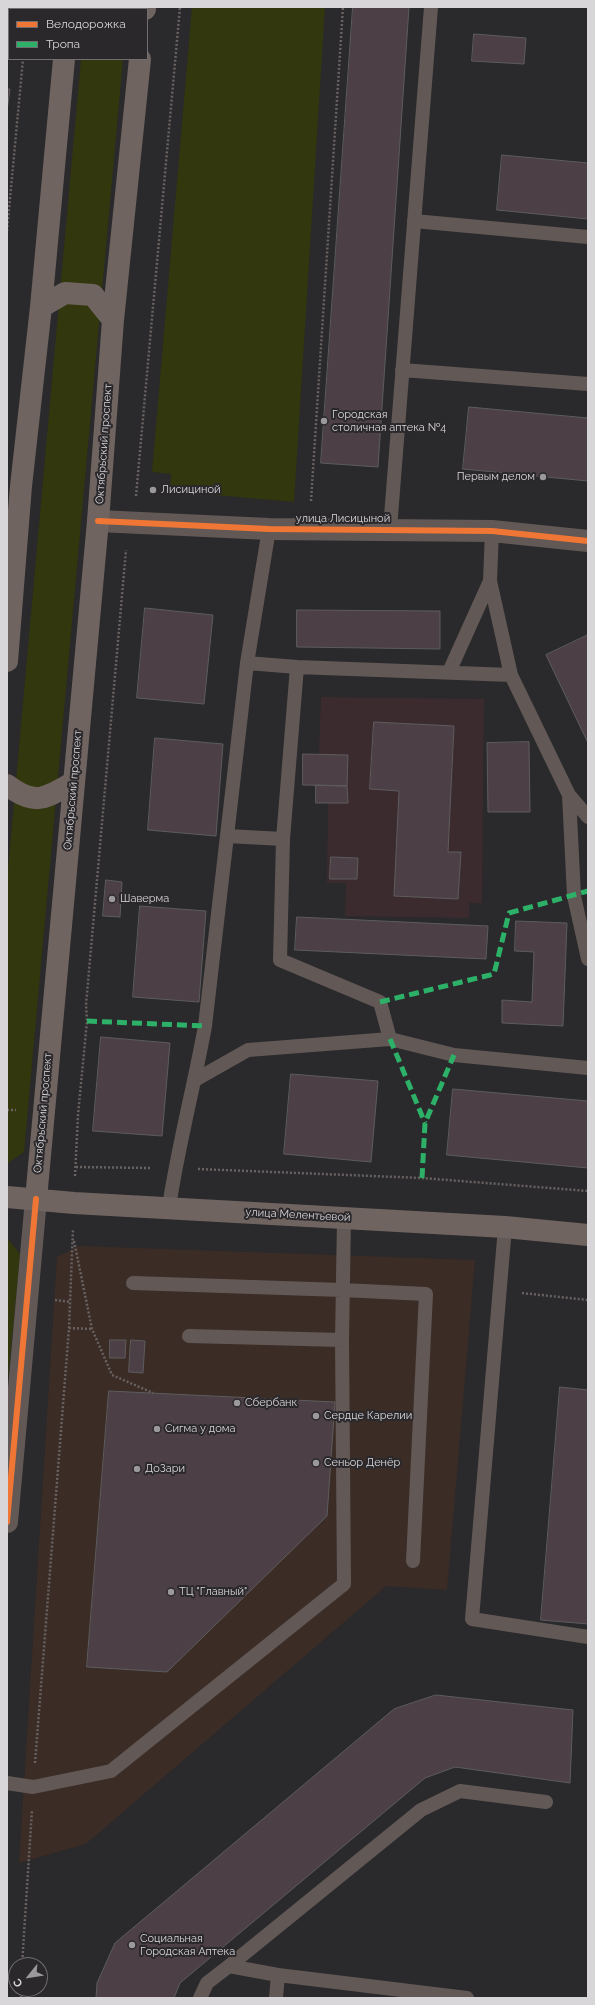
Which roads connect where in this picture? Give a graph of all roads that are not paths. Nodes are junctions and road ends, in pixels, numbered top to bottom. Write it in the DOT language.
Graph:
graph roads {
  1 [pos="431,7"];
  2 [pos="64,60"];
  3 [pos="140,60"];
  4 [pos="414,221"];
  5 [pos="588,237"];
  6 [pos="40,307"];
  7 [pos="113,320"];
  8 [pos="402,370"];
  9 [pos="588,384"];
  10 [pos="14,486"];
  11 [pos="98,521"];
  12 [pos="269,529"];
  13 [pos="390,529"];
  14 [pos="492,531"];
  15 [pos="588,541"];
  16 [pos="490,581"];
  17 [pos="7,661"];
  18 [pos="247,663"];
  19 [pos="297,667"];
  20 [pos="449,672"];
  21 [pos="511,675"];
  22 [pos="74,782"];
  23 [pos="7,785"];
  24 [pos="569,795"];
  25 [pos="588,816"];
  26 [pos="227,836"];
  27 [pos="283,839"];
  28 [pos="588,959"];
  29 [pos="390,1039"];
  30 [pos="588,1068"];
  31 [pos="195,1080"];
  32 [pos="7,1197"];
  33 [pos="36,1199"];
  34 [pos="169,1207"];
  35 [pos="344,1218"];
  36 [pos="505,1227"];
  37 [pos="588,1235"];
  38 [pos="133,1283"];
  39 [pos="342,1290"];
  40 [pos="189,1336"];
  41 [pos="342,1340"];
  42 [pos="7,1522"];
  43 [pos="413,1561"];
  44 [pos="588,1637"];
  45 [pos="7,1783"];
  46 [pos="546,1802"];
  47 [pos="229,1966"];
  48 [pos="278,1975"];
  49 [pos="200,1998"];
  50 [pos="276,1998"];
  51 [pos="467,1998"];
  1 -- 4 [label="lane"];
  2 -- 6 [label="main road"];
  3 -- 7 [label="main road, Октябрьский проспект"];
  4 -- 5 [label="lane"];
  4 -- 8 [label="lane"];
  6 -- 7 [label="main road"];
  6 -- 10 [label="main road"];
  7 -- 11 [label="main road, Октябрьский проспект"];
  8 -- 9 [label="lane"];
  8 -- 13 [label="lane"];
  10 -- 17 [label="main road"];
  11 -- 12 [label="street, улица Лисицыной"];
  11 -- 22 [label="main road, Октябрьский проспект"];
  12 -- 13 [label="street, улица Лисицыной"];
  12 -- 18 [label="lane"];
  13 -- 14 [label="street, улица Лисицыной"];
  14 -- 15 [label="street, улица Лисицыной"];
  14 -- 16 [label="lane"];
  16 -- 20 [label="lane"];
  16 -- 21 [label="lane"];
  18 -- 19 [label="lane"];
  18 -- 26 [label="lane"];
  19 -- 20 [label="lane"];
  19 -- 27 [label="lane"];
  20 -- 21 [label="lane"];
  21 -- 24 [label="lane"];
  22 -- 23 [label="main road"];
  22 -- 33 [label="main road, Октябрьский проспект"];
  24 -- 25 [label="lane"];
  24 -- 28 [label="lane"];
  26 -- 27 [label="lane"];
  26 -- 31 [label="lane"];
  27 -- 29 [label="lane"];
  29 -- 30 [label="lane"];
  29 -- 31 [label="lane"];
  31 -- 34 [label="lane"];
  32 -- 33 [label="main road, улица Мелентьевой"];
  33 -- 34 [label="main road, улица Мелентьевой"];
  33 -- 42 [label="street, Октябрьский проспект"];
  34 -- 35 [label="main road, улица Мелентьевой"];
  35 -- 36 [label="main road, улица Мелентьевой"];
  35 -- 39 [label="lane"];
  36 -- 37 [label="main road, улица Мелентьевой"];
  36 -- 44 [label="lane"];
  38 -- 39 [label="lane"];
  39 -- 41 [label="lane"];
  39 -- 43 [label="lane"];
  40 -- 41 [label="lane"];
  41 -- 45 [label="lane"];
  46 -- 47 [label="lane"];
  47 -- 48 [label="lane"];
  47 -- 49 [label="lane"];
  48 -- 50 [label="lane"];
  48 -- 51 [label="lane"];
}
